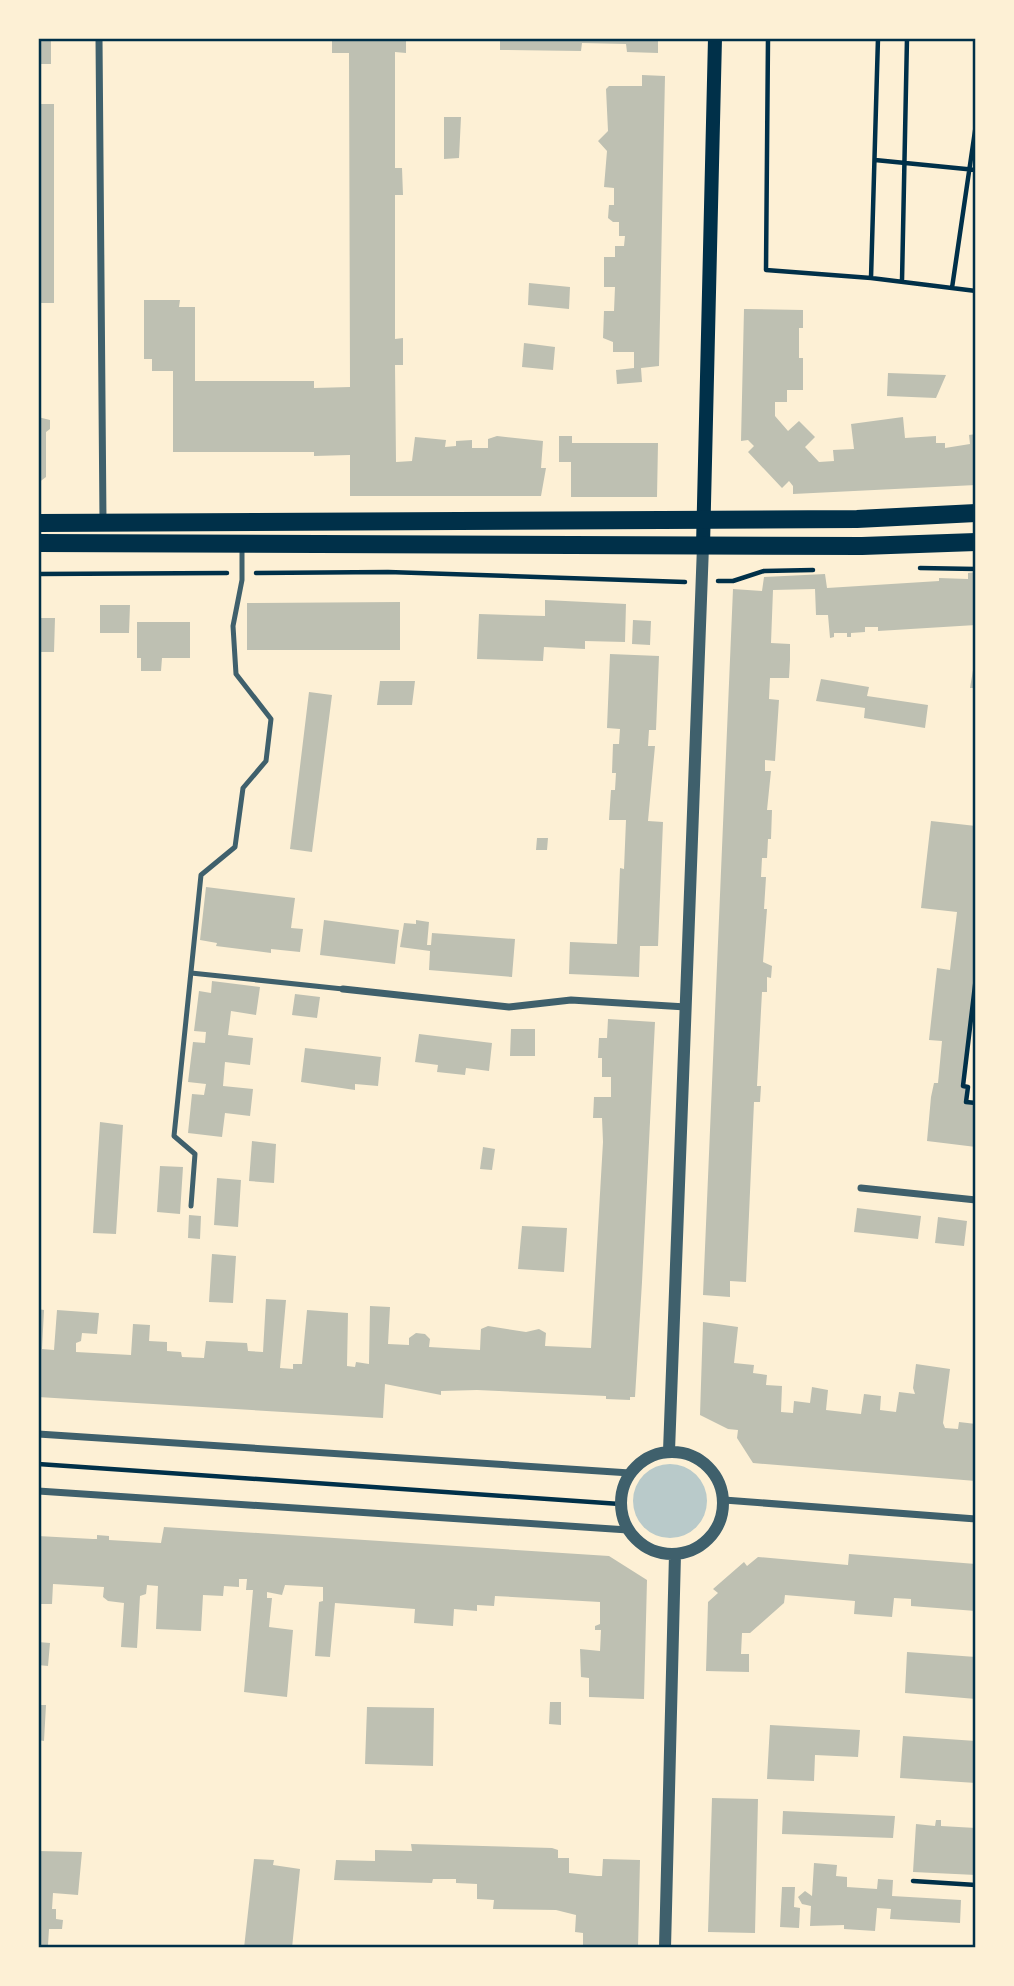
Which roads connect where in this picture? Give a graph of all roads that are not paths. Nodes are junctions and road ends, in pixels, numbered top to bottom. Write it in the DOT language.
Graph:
graph roads {
  1 [pos="99,38"];
  2 [pos="715,38"];
  3 [pos="975,513"];
  4 [pos="702,521"];
  5 [pos="103,522"];
  6 [pos="38,523"];
  7 [pos="242,542"];
  8 [pos="975,542"];
  9 [pos="38,543"];
  10 [pos="703,546"];
  11 [pos="191,973"];
  12 [pos="343,989"];
  13 [pos="687,1007"];
  14 [pos="861,1188"];
  15 [pos="975,1200"];
  16 [pos="191,1206"];
  17 [pos="38,1434"];
  18 [pos="669,1451"];
  19 [pos="630,1473"];
  20 [pos="38,1491"];
  21 [pos="724,1500"];
  22 [pos="975,1519"];
  23 [pos="628,1530"];
  24 [pos="675,1554"];
  25 [pos="665,1948"];
  1 -- 5 [label="street"];
  2 -- 4 [label="main road"];
  3 -- 4 [label="main road"];
  4 -- 5 [label="main road"];
  4 -- 10 [label="main road"];
  5 -- 6 [label="main road"];
  7 -- 9 [label="main road"];
  7 -- 10 [label="main road"];
  7 -- 11 [label="lane"];
  8 -- 10 [label="main road"];
  10 -- 13 [label="street"];
  11 -- 12 [label="lane"];
  11 -- 16 [label="lane"];
  12 -- 13 [label="street"];
  13 -- 18 [label="street"];
  14 -- 15 [label="street"];
  17 -- 19 [label="street"];
  18 -- 19 [label="street"];
  18 -- 21 [label="street"];
  19 -- 23 [label="street"];
  20 -- 23 [label="street"];
  21 -- 22 [label="street"];
  21 -- 24 [label="street"];
  23 -- 24 [label="street"];
  24 -- 25 [label="street"];
}
